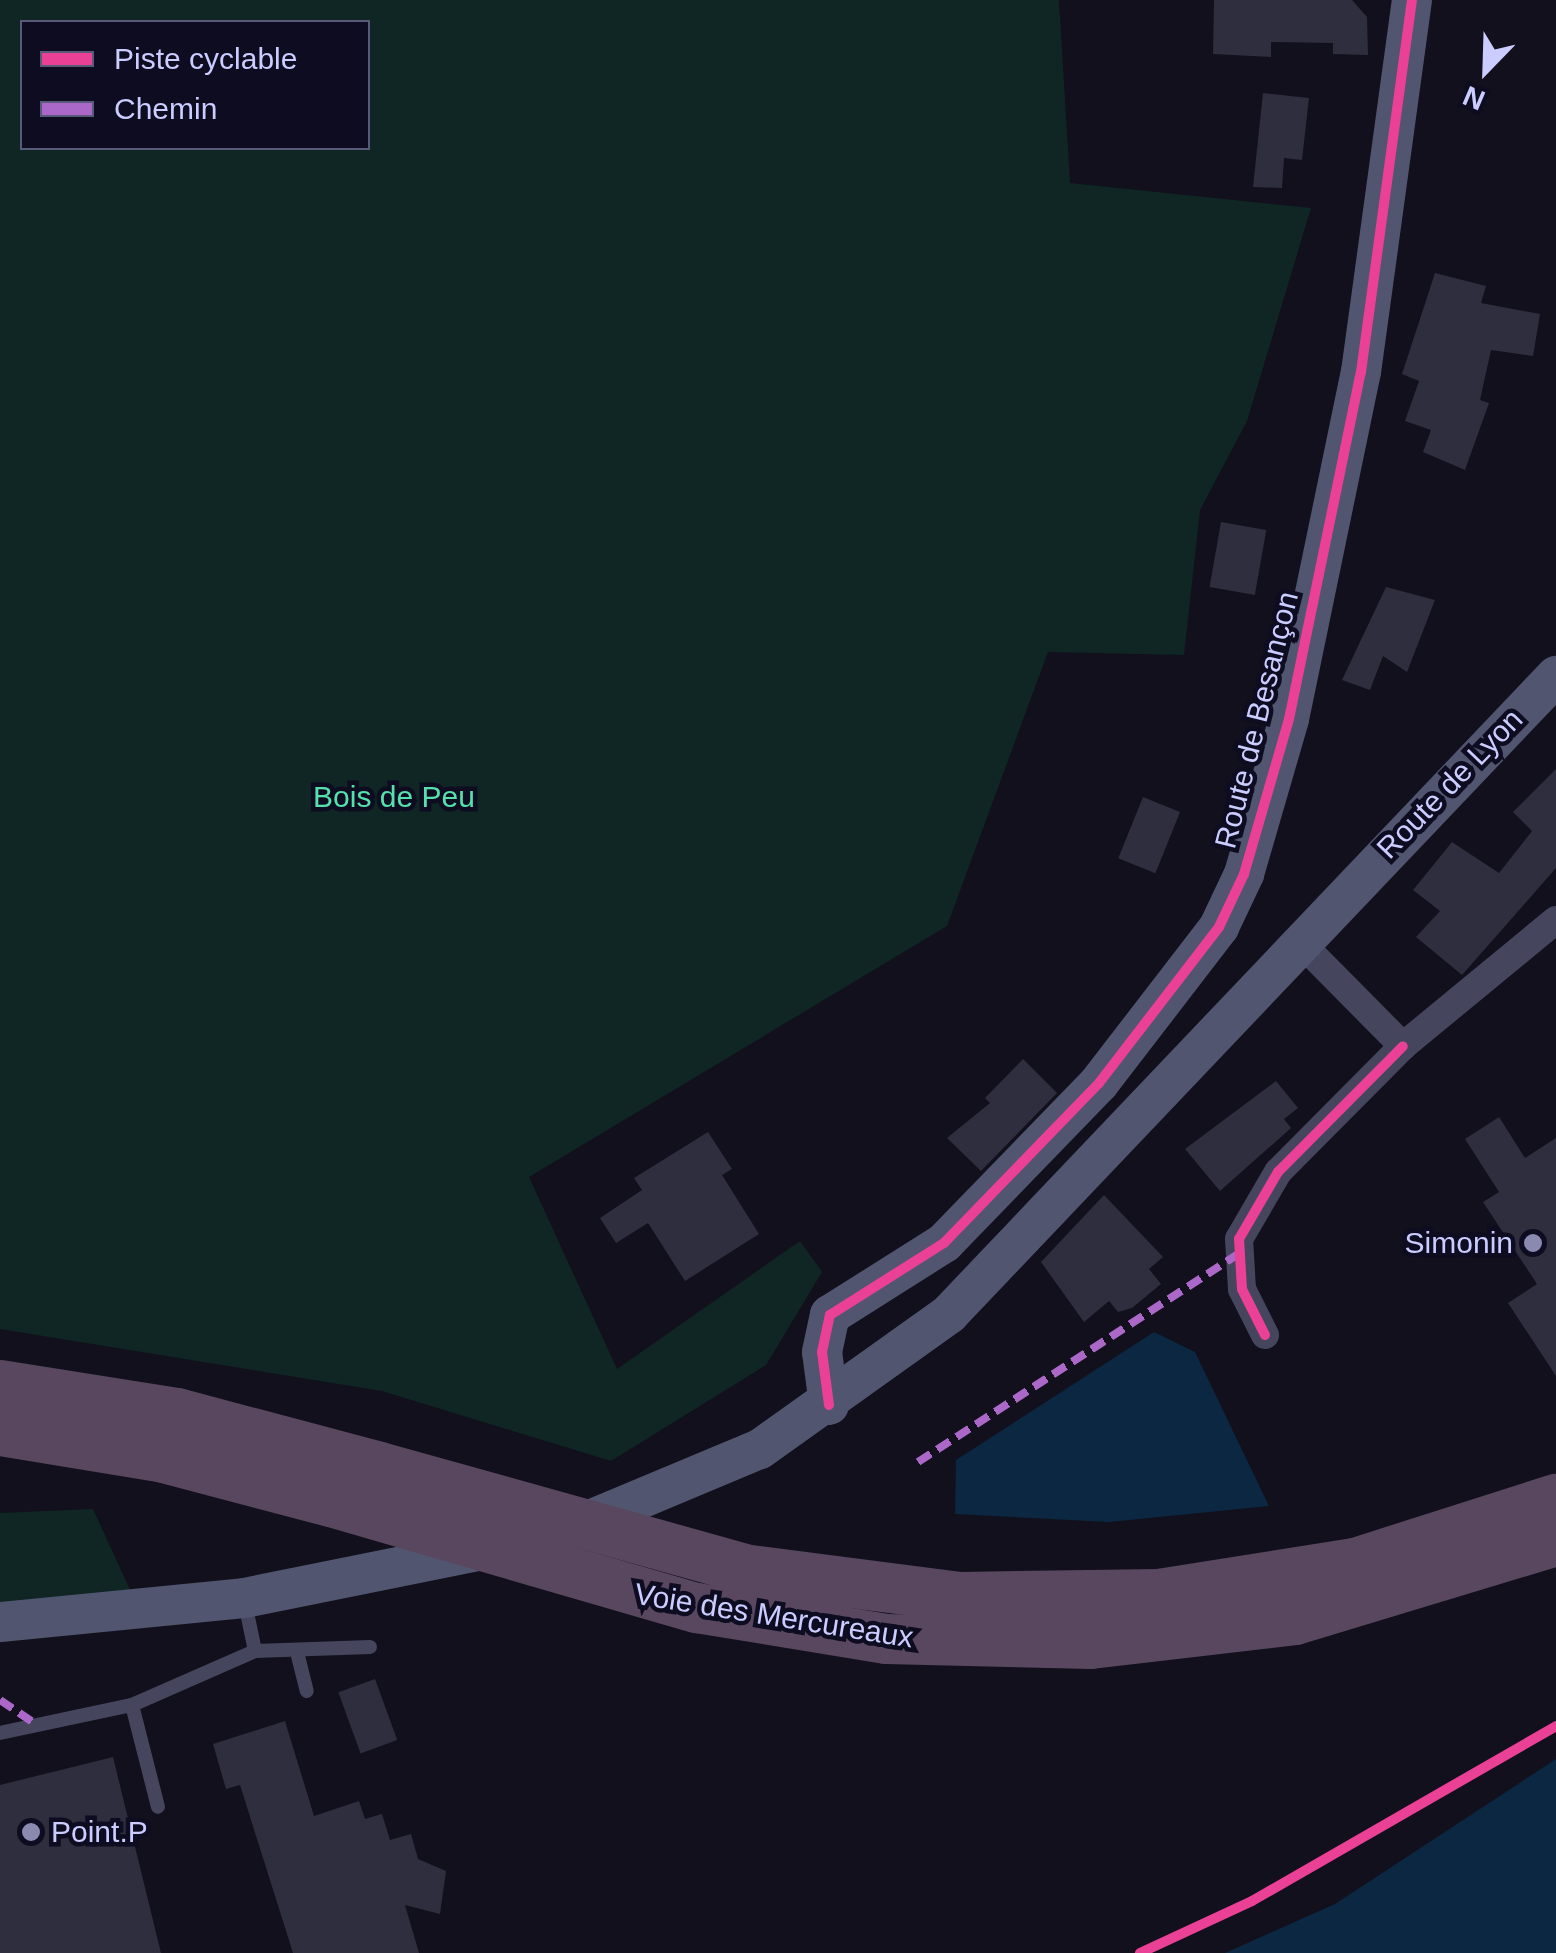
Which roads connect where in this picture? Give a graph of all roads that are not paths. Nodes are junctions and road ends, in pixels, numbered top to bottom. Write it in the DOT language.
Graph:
graph roads {
  1 [pos="1412,0"];
  2 [pos="1556,676"];
  3 [pos="1556,920"];
  4 [pos="1300,941"];
  5 [pos="1403,1046"];
  6 [pos="1265,1335"];
  7 [pos="0,1384"];
  8 [pos="829,1405"];
  9 [pos="0,1431"];
  10 [pos="1556,1498"];
  11 [pos="1556,1541"];
  12 [pos="244,1598"];
  13 [pos="0,1622"];
  14 [pos="370,1648"];
  15 [pos="255,1651"];
  16 [pos="298,1656"];
  17 [pos="307,1691"];
  18 [pos="132,1705"];
  19 [pos="0,1734"];
  20 [pos="158,1806"];
  1 -- 8 [label="main road, Route de Besançon"];
  2 -- 4 [label="main road, Route de Lyon"];
  3 -- 5 [label="street"];
  4 -- 5 [label="street"];
  4 -- 8 [label="main road, Route de Lyon"];
  5 -- 6 [label="street"];
  7 -- 10 [label="highway, Voie des Mercureaux, bridge"];
  8 -- 12 [label="main road, Route de Lyon"];
  9 -- 11 [label="highway, Voie des Mercureaux, bridge"];
  12 -- 13 [label="main road, Route de Lyon"];
  12 -- 15 [label="lane"];
  14 -- 16 [label="lane"];
  15 -- 16 [label="lane"];
  15 -- 18 [label="lane"];
  16 -- 17 [label="lane"];
  18 -- 19 [label="lane"];
  18 -- 20 [label="lane"];
}
